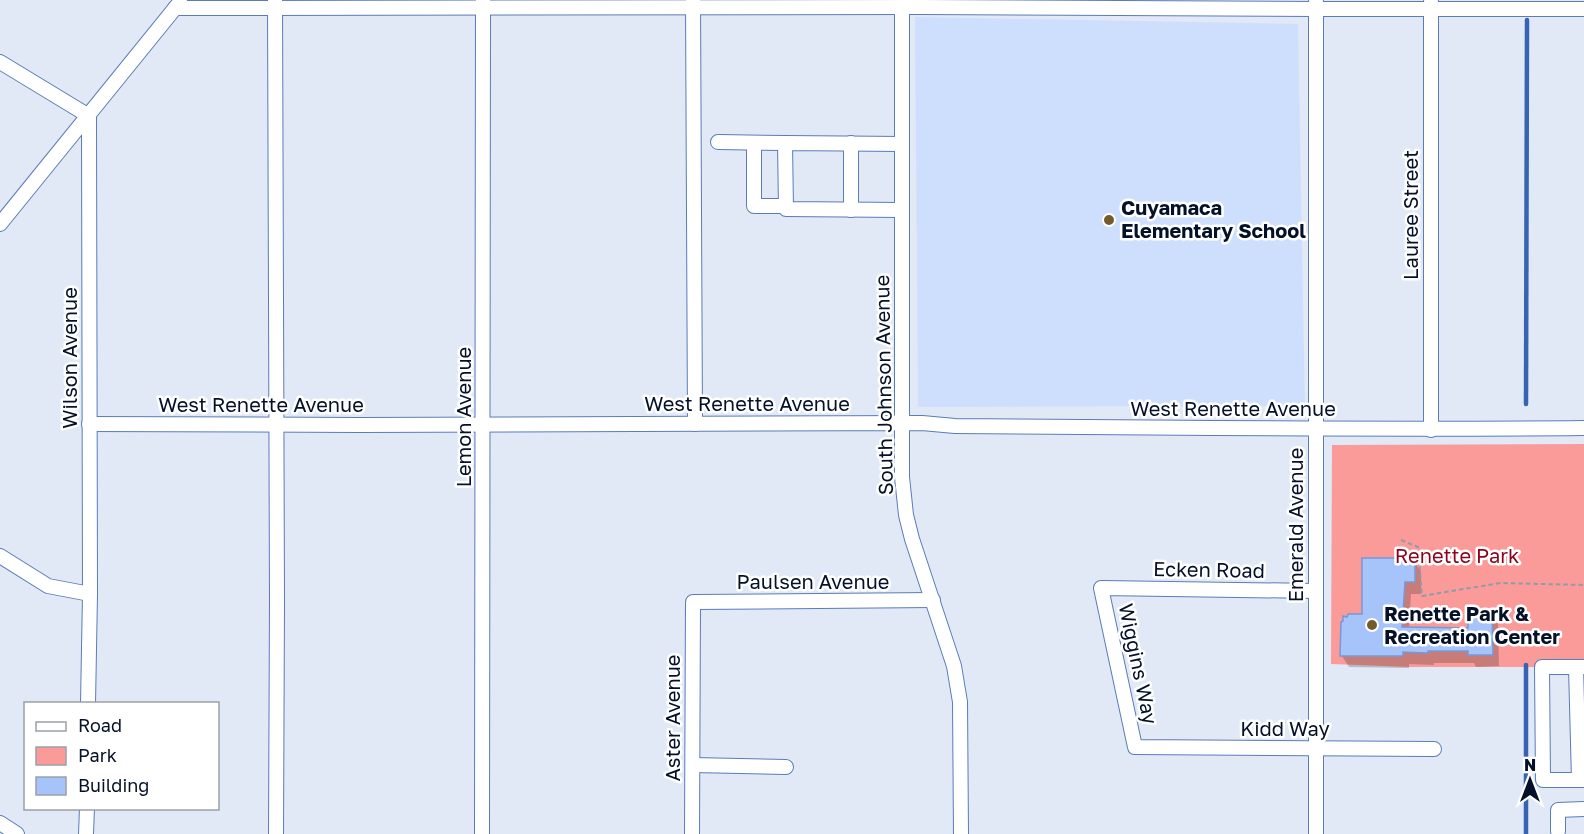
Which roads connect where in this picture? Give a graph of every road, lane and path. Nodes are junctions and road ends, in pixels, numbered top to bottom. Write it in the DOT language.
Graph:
graph roads {
  1 [pos="693,3"];
  2 [pos="902,3"];
  3 [pos="178,4"];
  4 [pos="275,4"];
  5 [pos="483,4"];
  6 [pos="1316,4"];
  7 [pos="1431,4"];
  8 [pos="1584,9"];
  9 [pos="0,62"];
  10 [pos="88,116"];
  11 [pos="718,142"];
  12 [pos="754,142"];
  13 [pos="785,143"];
  14 [pos="851,143"];
  15 [pos="902,144"];
  16 [pos="786,206"];
  17 [pos="851,210"];
  18 [pos="902,210"];
  19 [pos="0,224"];
  20 [pos="483,423"];
  21 [pos="901,423"];
  22 [pos="90,424"];
  23 [pos="695,424"];
  24 [pos="276,425"];
  25 [pos="1584,428"];
  26 [pos="1316,430"];
  27 [pos="1431,430"];
  28 [pos="1401,540"];
  29 [pos="0,556"];
  30 [pos="1584,585"];
  31 [pos="1101,588"];
  32 [pos="1316,591"];
  33 [pos="90,594"];
  34 [pos="933,600"];
  35 [pos="693,602"];
  36 [pos="1580,667"];
  37 [pos="88,702"];
  38 [pos="1136,747"];
  39 [pos="1316,749"];
  40 [pos="1434,749"];
  41 [pos="693,765"];
  42 [pos="786,767"];
  43 [pos="1582,780"];
  44 [pos="87,810"];
  45 [pos="1584,810"];
  46 [pos="0,823"];
  47 [pos="1558,831"];
  48 [pos="16,834"];
  49 [pos="86,834"];
  50 [pos="276,834"];
  51 [pos="482,834"];
  52 [pos="693,834"];
  53 [pos="961,834"];
  54 [pos="1316,834"];
  1 -- 2 [label="street"];
  1 -- 5 [label="street"];
  1 -- 23 [label="street"];
  2 -- 6 [label="street"];
  2 -- 15 [label="street, South Johnson Avenue"];
  3 -- 4 [label="street"];
  3 -- 10 [label="street"];
  4 -- 5 [label="street"];
  4 -- 24 [label="street"];
  5 -- 20 [label="street, Lemon Avenue"];
  6 -- 7 [label="street"];
  6 -- 26 [label="street, Emerald Avenue"];
  7 -- 8 [label="street"];
  7 -- 27 [label="street, Lauree Street"];
  9 -- 10 [label="street"];
  10 -- 19 [label="street"];
  10 -- 22 [label="street, Wilson Avenue"];
  11 -- 12 [label="street"];
  12 -- 13 [label="street"];
  12 -- 16 [label="street"];
  13 -- 14 [label="street"];
  13 -- 16 [label="street"];
  14 -- 15 [label="street"];
  14 -- 17 [label="street"];
  15 -- 18 [label="street, South Johnson Avenue"];
  16 -- 17 [label="street"];
  17 -- 18 [label="street"];
  18 -- 21 [label="street, South Johnson Avenue"];
  20 -- 23 [label="street, West Renette Avenue"];
  20 -- 24 [label="street, West Renette Avenue"];
  20 -- 51 [label="street, Lemon Avenue"];
  21 -- 23 [label="street, West Renette Avenue"];
  21 -- 26 [label="street, West Renette Avenue"];
  21 -- 34 [label="street, South Johnson Avenue"];
  22 -- 24 [label="street, West Renette Avenue"];
  22 -- 33 [label="street, Wilson Avenue"];
  24 -- 50 [label="street"];
  25 -- 27 [label="street, West Renette Avenue"];
  26 -- 27 [label="street, West Renette Avenue"];
  26 -- 32 [label="street, Emerald Avenue"];
  28 -- 30 [label="path"];
  29 -- 33 [label="street"];
  31 -- 32 [label="street, Ecken Road"];
  31 -- 38 [label="street, Wiggins Way"];
  32 -- 39 [label="street, Emerald Avenue"];
  33 -- 37 [label="street, Wilson Avenue"];
  34 -- 35 [label="street, Paulsen Avenue"];
  34 -- 53 [label="street, South Johnson Avenue"];
  35 -- 41 [label="street, Aster Avenue"];
  36 -- 43 [label="street"];
  36 -- 43 [label="street"];
  38 -- 39 [label="street, Kidd Way"];
  39 -- 40 [label="street, Kidd Way"];
  39 -- 54 [label="street, Emerald Avenue"];
  41 -- 42 [label="street"];
  41 -- 52 [label="street, Aster Avenue"];
  44 -- 49 [label="street"];
  45 -- 47 [label="street"];
  46 -- 48 [label="street"];
}
